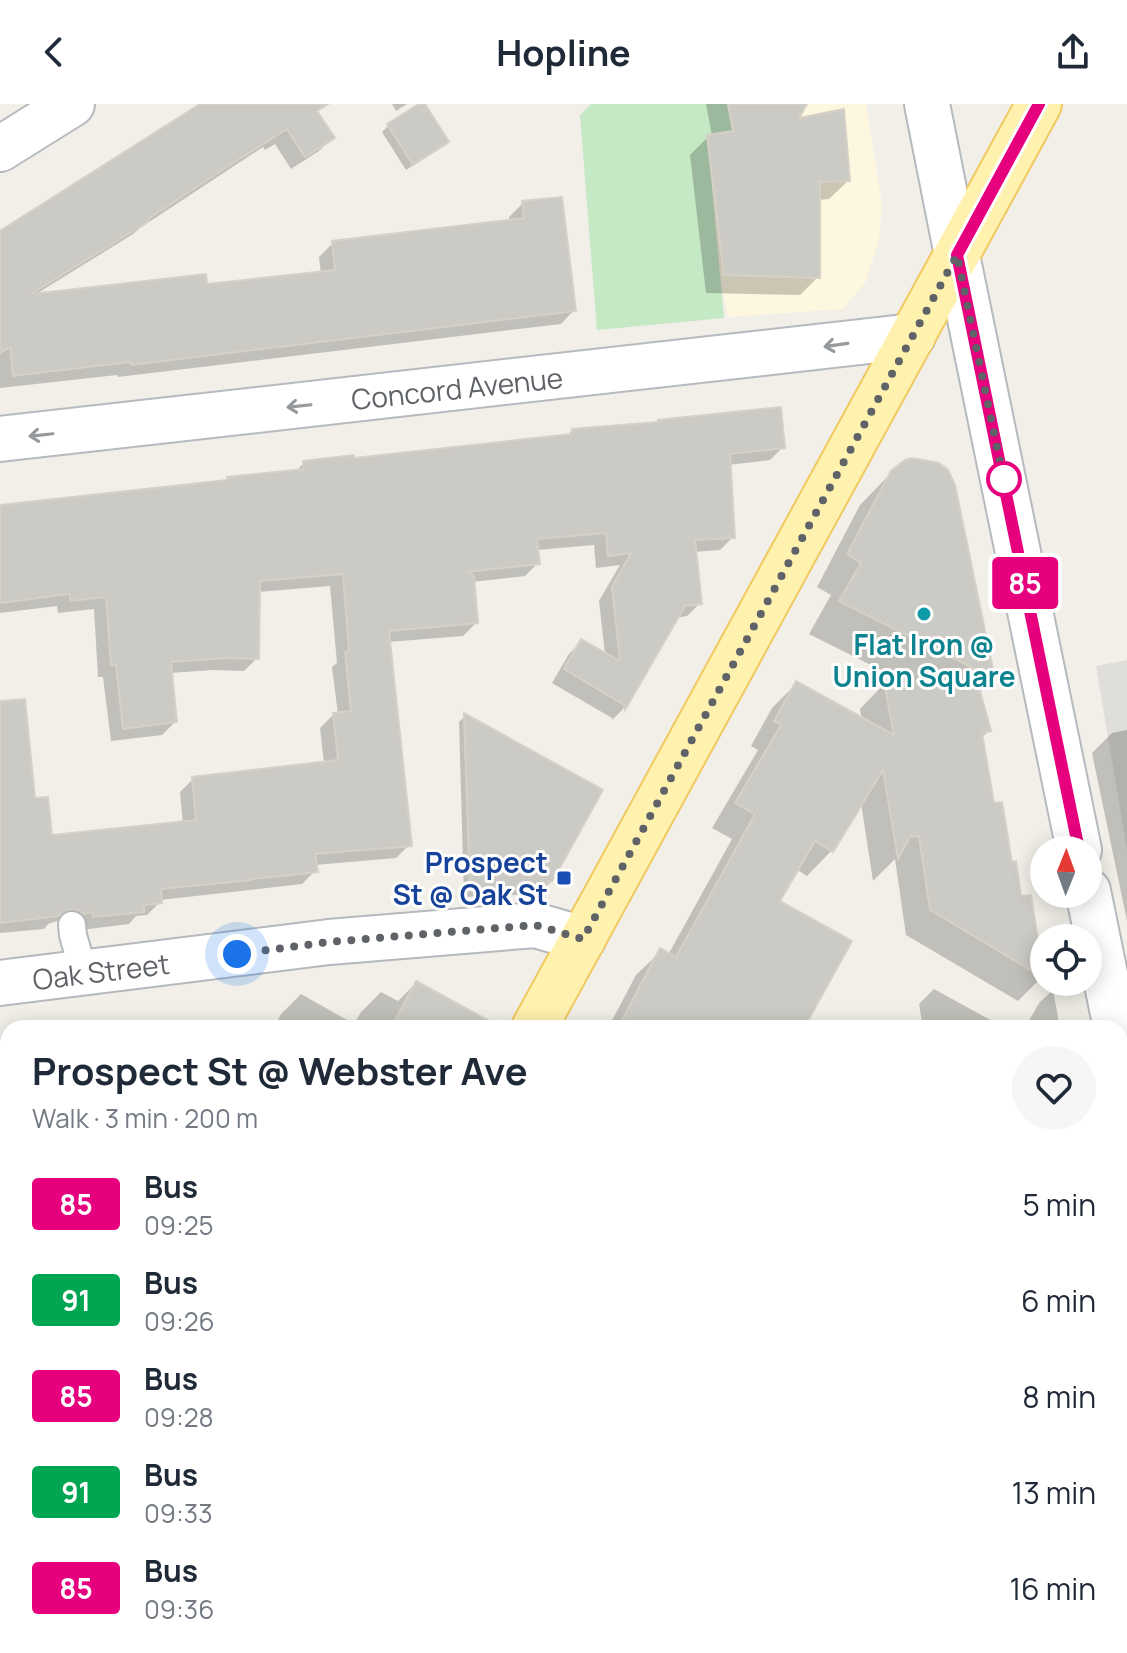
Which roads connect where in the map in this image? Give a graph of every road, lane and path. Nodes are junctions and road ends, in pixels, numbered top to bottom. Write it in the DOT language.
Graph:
graph roads {
  1 [pos="72,104"];
  2 [pos="927,104"];
  3 [pos="1039,104"];
  4 [pos="0,149"];
  5 [pos="957,255"];
  6 [pos="913,336"];
  7 [pos="0,439"];
  8 [pos="1076,836"];
  9 [pos="1091,908"];
  10 [pos="72,925"];
  11 [pos="583,939"];
  12 [pos="84,974"];
  13 [pos="0,983"];
  14 [pos="538,1020"];
  15 [pos="1114,1020"];
  1 -- 4 [label="main road"];
  2 -- 5 [label="main road"];
  3 -- 5 [label="main road"];
  5 -- 6 [label="main road"];
  5 -- 8 [label="main road"];
  6 -- 7 [label="main road, Concord Avenue, one-way"];
  6 -- 11 [label="main road"];
  9 -- 15 [label="main road"];
  10 -- 12 [label="lane"];
  11 -- 12 [label="main road, Oak Street"];
  11 -- 14 [label="main road"];
  12 -- 13 [label="main road, Oak Street"];
}
